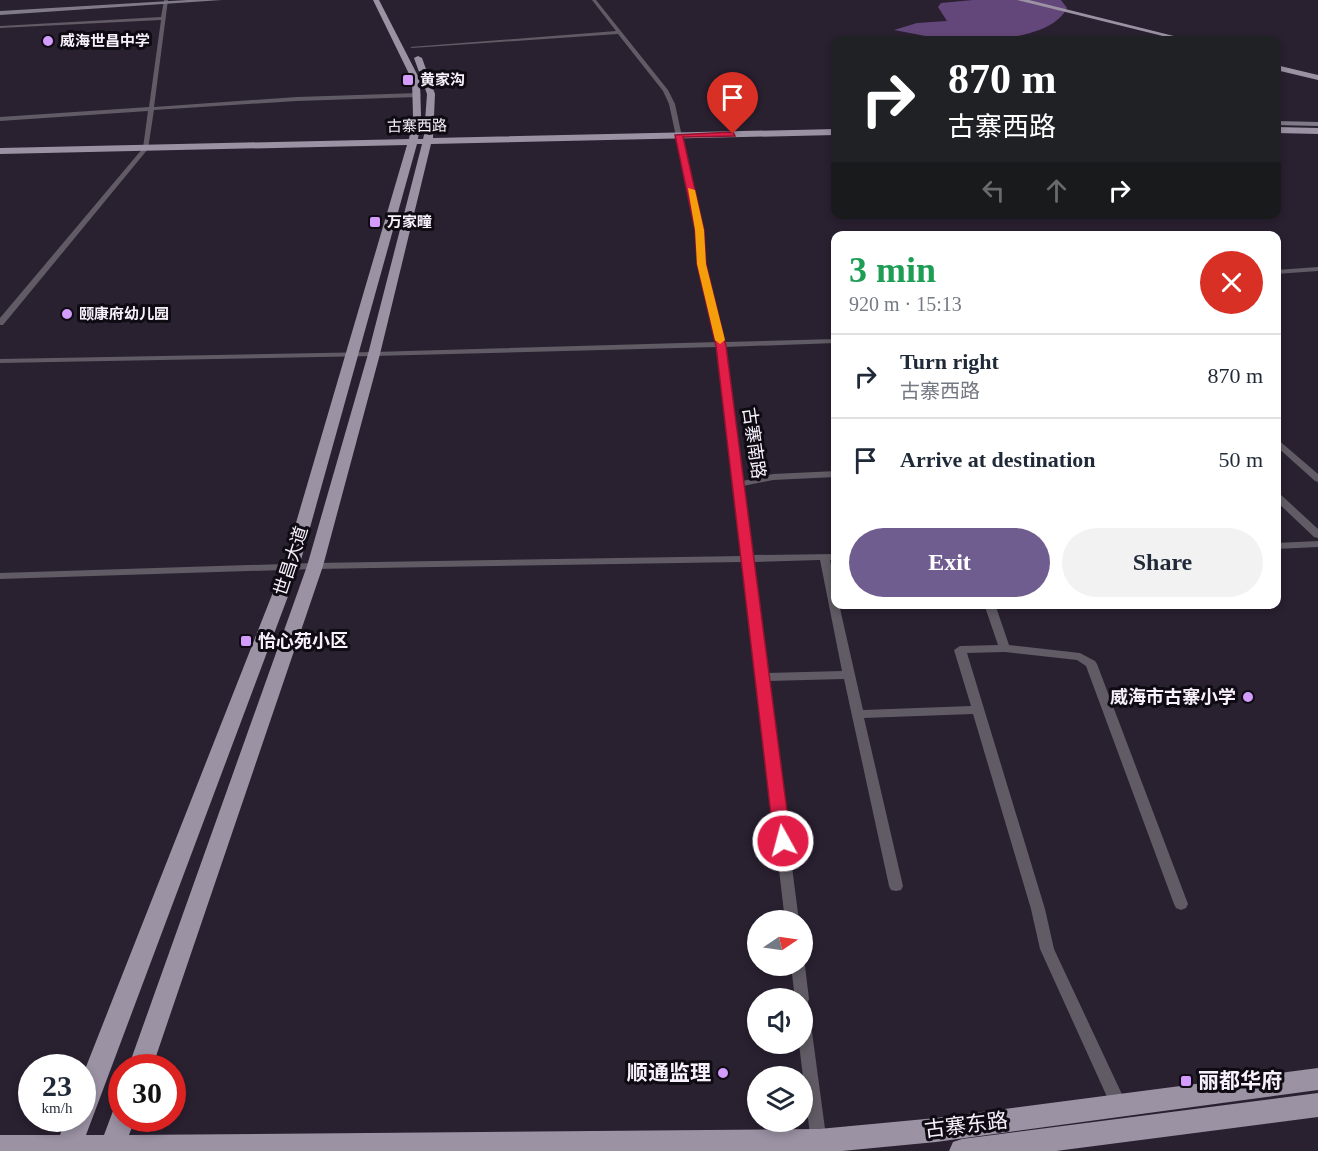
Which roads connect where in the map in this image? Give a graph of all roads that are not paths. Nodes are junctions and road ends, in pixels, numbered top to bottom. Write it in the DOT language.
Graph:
graph roads {
  1 [pos="194,0"];
  2 [pos="219,0"];
  3 [pos="376,0"];
  4 [pos="385,0"];
  5 [pos="594,0"];
  6 [pos="1009,0"];
  7 [pos="1020,0"];
  8 [pos="167,2"];
  9 [pos="0,12"];
  10 [pos="164,18"];
  11 [pos="0,27"];
  12 [pos="619,32"];
  13 [pos="1160,36"];
  14 [pos="412,48"];
  15 [pos="1281,66"];
  16 [pos="1318,76"];
  17 [pos="418,95"];
  18 [pos="152,108"];
  19 [pos="0,119"];
  20 [pos="1281,124"];
  21 [pos="1318,125"];
  22 [pos="831,131"];
  23 [pos="1281,131"];
  24 [pos="1318,132"];
  25 [pos="679,134"];
  26 [pos="416,135"];
  27 [pos="470,140"];
  28 [pos="366,141"];
  29 [pos="146,146"];
  30 [pos="0,149"];
  31 [pos="413,167"];
  32 [pos="1318,269"];
  33 [pos="1281,272"];
  34 [pos="0,323"];
  35 [pos="831,341"];
  36 [pos="721,343"];
  37 [pos="374,354"];
  38 [pos="352,355"];
  39 [pos="0,361"];
  40 [pos="1281,446"];
  41 [pos="831,474"];
  42 [pos="1318,479"];
  43 [pos="740,484"];
  44 [pos="1281,500"];
  45 [pos="1318,535"];
  46 [pos="1318,544"];
  47 [pos="1281,546"];
  48 [pos="830,557"];
  49 [pos="748,558"];
  50 [pos="315,566"];
  51 [pos="291,567"];
  52 [pos="0,576"];
  53 [pos="838,609"];
  54 [pos="991,609"];
  55 [pos="1005,648"];
  56 [pos="848,675"];
  57 [pos="763,677"];
  58 [pos="979,710"];
  59 [pos="859,714"];
  60 [pos="896,886"];
  61 [pos="1181,904"];
  62 [pos="791,910"];
  63 [pos="145,1054"];
  64 [pos="808,1054"];
  65 [pos="96,1075"];
  66 [pos="1318,1079"];
  67 [pos="1119,1105"];
  68 [pos="1318,1105"];
  69 [pos="74,1132"];
  70 [pos="117,1132"];
  71 [pos="820,1146"];
  72 [pos="0,1147"];
  73 [pos="68,1149"];
  74 [pos="111,1150"];
  75 [pos="962,1151"];
  1 -- 8 [label="street"];
  2 -- 8 [label="street"];
  3 -- 17 [label="main road"];
  4 -- 14 [label="main road, 世昌大道"];
  5 -- 12 [label="street, 古寨南路"];
  6 -- 13 [label="main road"];
  7 -- 13 [label="main road"];
  8 -- 9 [label="street"];
  8 -- 10 [label="street"];
  10 -- 11 [label="street"];
  10 -- 18 [label="street"];
  12 -- 14 [label="street"];
  12 -- 25 [label="street, 古寨南路"];
  14 -- 26 [label="main road, 世昌大道"];
  15 -- 16 [label="main road"];
  17 -- 18 [label="street"];
  17 -- 26 [label="main road"];
  18 -- 19 [label="street"];
  18 -- 29 [label="street"];
  20 -- 21 [label="main road"];
  22 -- 25 [label="main road, 古寨西路"];
  23 -- 24 [label="main road"];
  25 -- 26 [label="main road, 古寨西路"];
  25 -- 27 [label="main road, 古寨西路"];
  25 -- 36 [label="street, 古寨南路"];
  26 -- 27 [label="main road, 古寨西路"];
  26 -- 28 [label="main road, 古寨西路"];
  26 -- 28 [label="main road"];
  26 -- 31 [label="main road, 世昌大道"];
  27 -- 31 [label="main road"];
  28 -- 29 [label="main road, 古寨西路"];
  28 -- 31 [label="main road"];
  29 -- 30 [label="main road, 古寨西路"];
  29 -- 34 [label="street"];
  31 -- 37 [label="main road, 世昌大道"];
  31 -- 38 [label="main road, 世昌大道"];
  32 -- 33 [label="street"];
  35 -- 36 [label="street"];
  36 -- 37 [label="street"];
  36 -- 43 [label="street, 古寨南路"];
  37 -- 38 [label="street"];
  37 -- 50 [label="main road, 世昌大道"];
  38 -- 39 [label="street"];
  38 -- 51 [label="main road, 世昌大道"];
  40 -- 42 [label="street"];
  41 -- 43 [label="street"];
  43 -- 49 [label="street, 古寨南路"];
  44 -- 45 [label="street"];
  46 -- 47 [label="street"];
  48 -- 49 [label="street"];
  49 -- 50 [label="street"];
  49 -- 57 [label="street, 古寨南路"];
  50 -- 51 [label="street"];
  50 -- 63 [label="main road, 世昌大道"];
  51 -- 52 [label="street"];
  51 -- 65 [label="main road, 世昌大道"];
  53 -- 56 [label="street"];
  54 -- 55 [label="street"];
  55 -- 58 [label="street"];
  55 -- 61 [label="street"];
  56 -- 57 [label="street"];
  56 -- 59 [label="street"];
  57 -- 62 [label="street, 古寨南路"];
  58 -- 59 [label="street"];
  58 -- 67 [label="street"];
  59 -- 60 [label="street"];
  64 -- 71 [label="street"];
  66 -- 67 [label="main road, 古寨东路"];
  67 -- 71 [label="main road, 古寨东路"];
  68 -- 75 [label="main road, 古寨东路"];
  69 -- 73 [label="main road"];
  70 -- 74 [label="main road"];
  71 -- 74 [label="main road, 古寨东路"];
  72 -- 73 [label="main road, 古寨东路"];
  73 -- 74 [label="main road, 古寨东路"];
}
